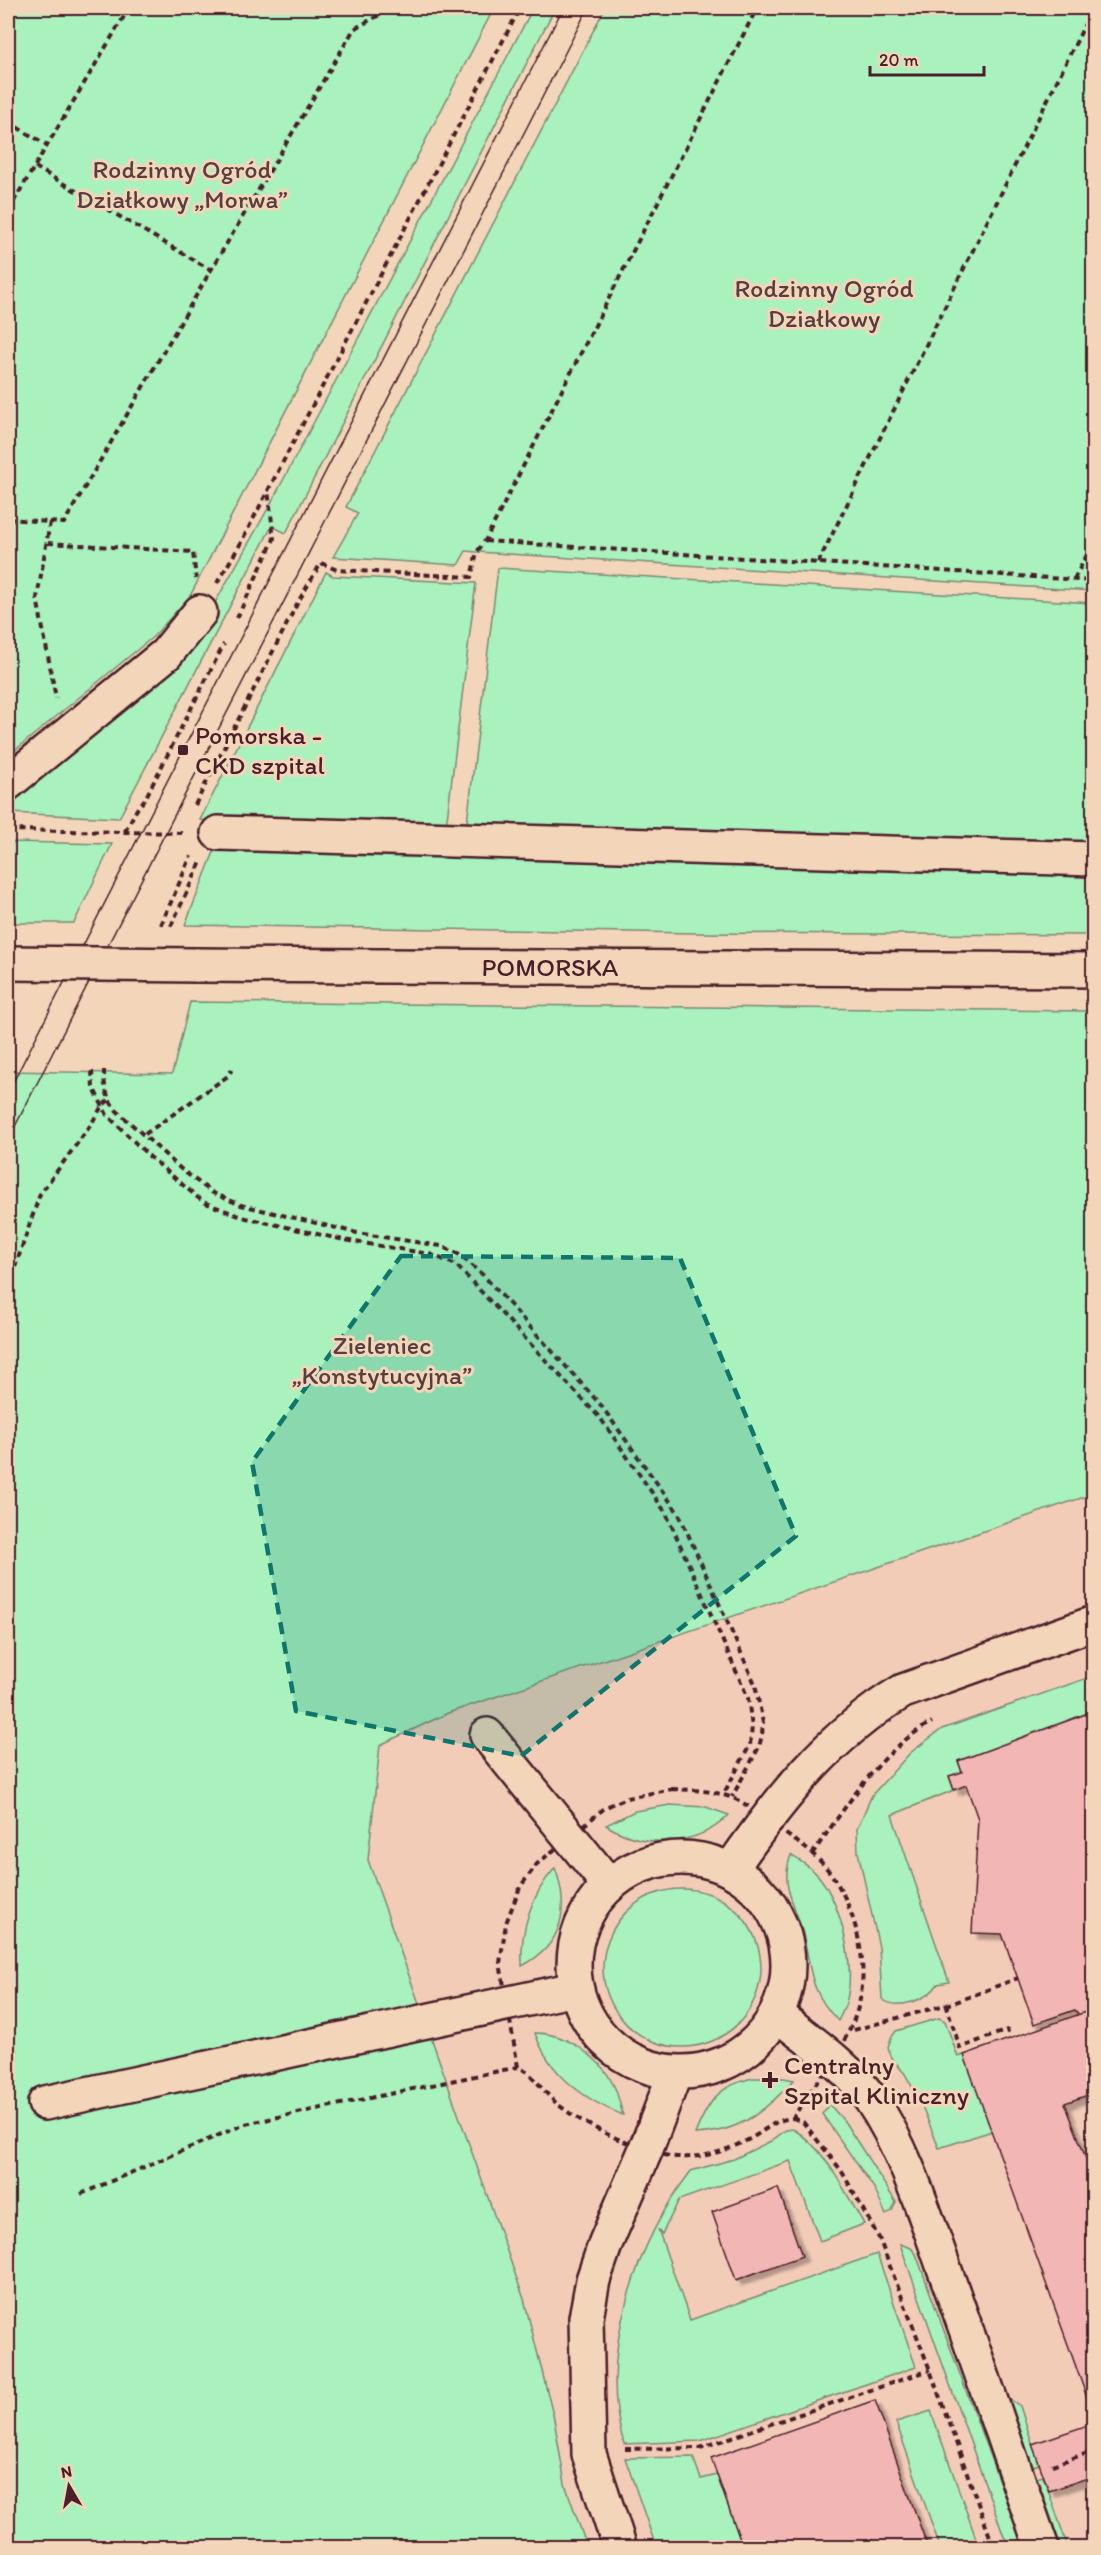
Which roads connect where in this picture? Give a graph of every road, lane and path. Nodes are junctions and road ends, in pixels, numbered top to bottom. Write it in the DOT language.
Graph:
graph roads {
  1 [pos="129,8"];
  2 [pos="392,8"];
  3 [pos="520,8"];
  4 [pos="757,8"];
  5 [pos="1093,8"];
  6 [pos="8,122"];
  7 [pos="47,145"];
  8 [pos="34,166"];
  9 [pos="8,210"];
  10 [pos="211,270"];
  11 [pos="268,490"];
  12 [pos="8,519"];
  13 [pos="50,522"];
  14 [pos="485,541"];
  15 [pos="1094,542"];
  16 [pos="48,543"];
  17 [pos="818,563"];
  18 [pos="1074,579"];
  19 [pos="1094,581"];
  20 [pos="200,612"];
  21 [pos="232,628"];
  22 [pos="226,639"];
  23 [pos="72,731"];
  24 [pos="8,783"];
  25 [pos="196,802"];
  26 [pos="8,830"];
  27 [pos="126,831"];
  28 [pos="211,833"];
  29 [pos="1094,859"];
  30 [pos="161,925"];
  31 [pos="171,927"];
  32 [pos="8,963"];
  33 [pos="1094,970"];
  34 [pos="232,1069"];
  35 [pos="104,1070"];
  36 [pos="92,1071"];
  37 [pos="109,1100"];
  38 [pos="102,1106"];
  39 [pos="145,1134"];
  40 [pos="8,1288"];
  41 [pos="1094,1623"];
  42 [pos="939,1718"];
  43 [pos="487,1736"];
  44 [pos="723,1795"];
  45 [pos="732,1797"];
  46 [pos="765,1819"];
  47 [pos="569,1837"];
  48 [pos="812,1854"];
  49 [pos="730,1870"];
  50 [pos="609,1885"];
  51 [pos="1018,1978"];
  52 [pos="576,1989"];
  53 [pos="507,2004"];
  54 [pos="946,2004"];
  55 [pos="779,2016"];
  56 [pos="850,2031"];
  57 [pos="1010,2039"];
  58 [pos="833,2059"];
  59 [pos="518,2067"];
  60 [pos="675,2073"];
  61 [pos="45,2103"];
  62 [pos="793,2118"];
  63 [pos="646,2149"];
  64 [pos="81,2194"];
  65 [pos="930,2370"];
  66 [pos="1094,2451"];
  67 [pos="589,2454"];
  68 [pos="1017,2478"];
  69 [pos="620,2547"];
  70 [pos="994,2547"];
  71 [pos="1042,2547"];
  1 -- 7 [label="path"];
  2 -- 10 [label="path"];
  3 -- 11 [label="path"];
  4 -- 14 [label="path"];
  5 -- 17 [label="path"];
  6 -- 7 [label="path"];
  7 -- 8 [label="path"];
  8 -- 9 [label="path"];
  8 -- 10 [label="path"];
  10 -- 13 [label="path"];
  11 -- 20 [label="path"];
  11 -- 21 [label="path"];
  12 -- 13 [label="path"];
  13 -- 16 [label="path"];
  14 -- 17 [label="path"];
  14 -- 25 [label="path"];
  15 -- 18 [label="path"];
  16 -- 20 [label="path"];
  16 -- 23 [label="path"];
  17 -- 18 [label="path"];
  18 -- 19 [label="path"];
  20 -- 23 [label="street"];
  22 -- 27 [label="path"];
  23 -- 24 [label="street"];
  26 -- 27 [label="path"];
  27 -- 28 [label="path"];
  28 -- 29 [label="street"];
  28 -- 30 [label="path"];
  28 -- 31 [label="path"];
  32 -- 33 [label="street, POMORSKA, bridge"];
  34 -- 39 [label="path"];
  35 -- 37 [label="path"];
  36 -- 38 [label="path"];
  37 -- 38 [label="path"];
  37 -- 39 [label="path"];
  38 -- 40 [label="path"];
  38 -- 44 [label="path"];
  39 -- 45 [label="path"];
  41 -- 46 [label="street"];
  42 -- 48 [label="path"];
  43 -- 47 [label="street"];
  44 -- 45 [label="path"];
  44 -- 47 [label="path"];
  45 -- 46 [label="path"];
  46 -- 48 [label="path"];
  46 -- 49 [label="street"];
  47 -- 50 [label="street"];
  47 -- 53 [label="path"];
  48 -- 56 [label="path"];
  49 -- 50 [label="street"];
  49 -- 55 [label="street"];
  50 -- 52 [label="street"];
  51 -- 54 [label="path"];
  52 -- 53 [label="street"];
  52 -- 60 [label="street"];
  53 -- 59 [label="path"];
  53 -- 61 [label="street"];
  54 -- 56 [label="path"];
  54 -- 57 [label="path"];
  55 -- 58 [label="street"];
  55 -- 60 [label="street"];
  56 -- 58 [label="path"];
  58 -- 62 [label="path"];
  58 -- 68 [label="street"];
  59 -- 63 [label="path"];
  59 -- 64 [label="path"];
  60 -- 63 [label="street"];
  62 -- 63 [label="path"];
  62 -- 65 [label="path"];
  63 -- 67 [label="street"];
  65 -- 67 [label="path"];
  65 -- 70 [label="path"];
  66 -- 68 [label="path"];
  67 -- 69 [label="street"];
  68 -- 71 [label="street"];
}
